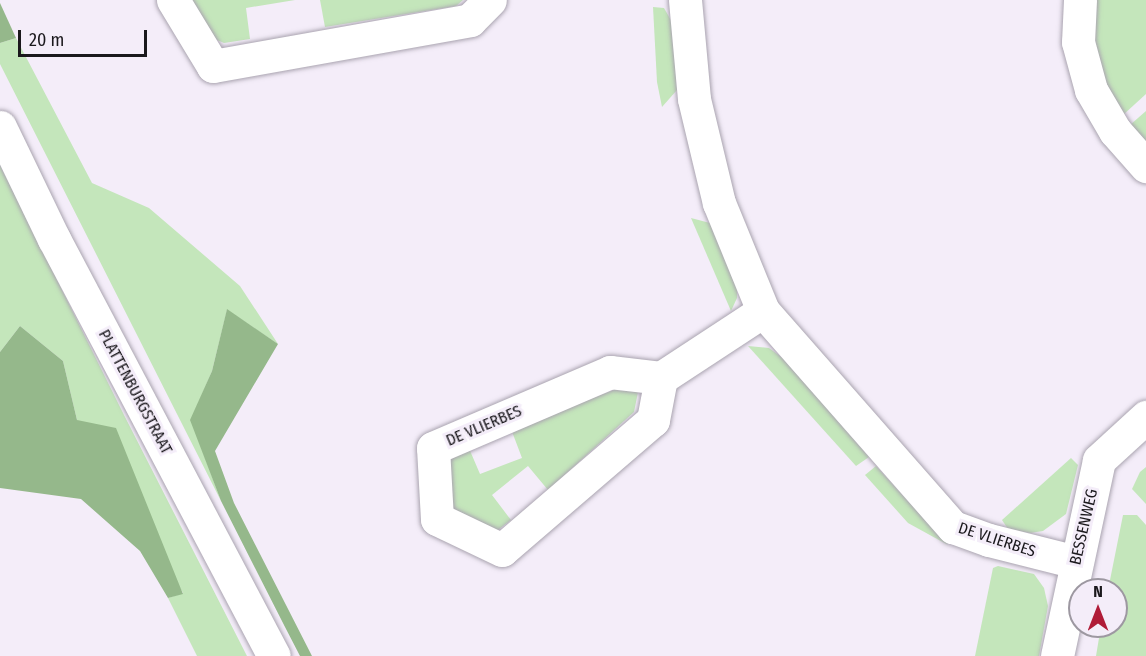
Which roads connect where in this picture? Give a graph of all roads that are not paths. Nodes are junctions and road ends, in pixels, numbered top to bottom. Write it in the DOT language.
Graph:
graph roads {
  1 [pos="173,0"];
  2 [pos="490,0"];
  3 [pos="685,0"];
  4 [pos="1080,0"];
  5 [pos="0,127"];
  6 [pos="1146,166"];
  7 [pos="762,311"];
  8 [pos="661,378"];
  9 [pos="1146,417"];
  10 [pos="1076,562"];
  11 [pos="274,656"];
  12 [pos="1057,656"];
  1 -- 2 [label="street"];
  3 -- 7 [label="street, DE VLIERBES"];
  4 -- 6 [label="street"];
  5 -- 11 [label="street, PLATTENBURGSTRAAT"];
  7 -- 8 [label="street"];
  7 -- 10 [label="street, DE VLIERBES"];
  8 -- 8 [label="street, DE VLIERBES"];
  9 -- 10 [label="street, BESSENWEG"];
  10 -- 12 [label="street, BESSENWEG"];
}
